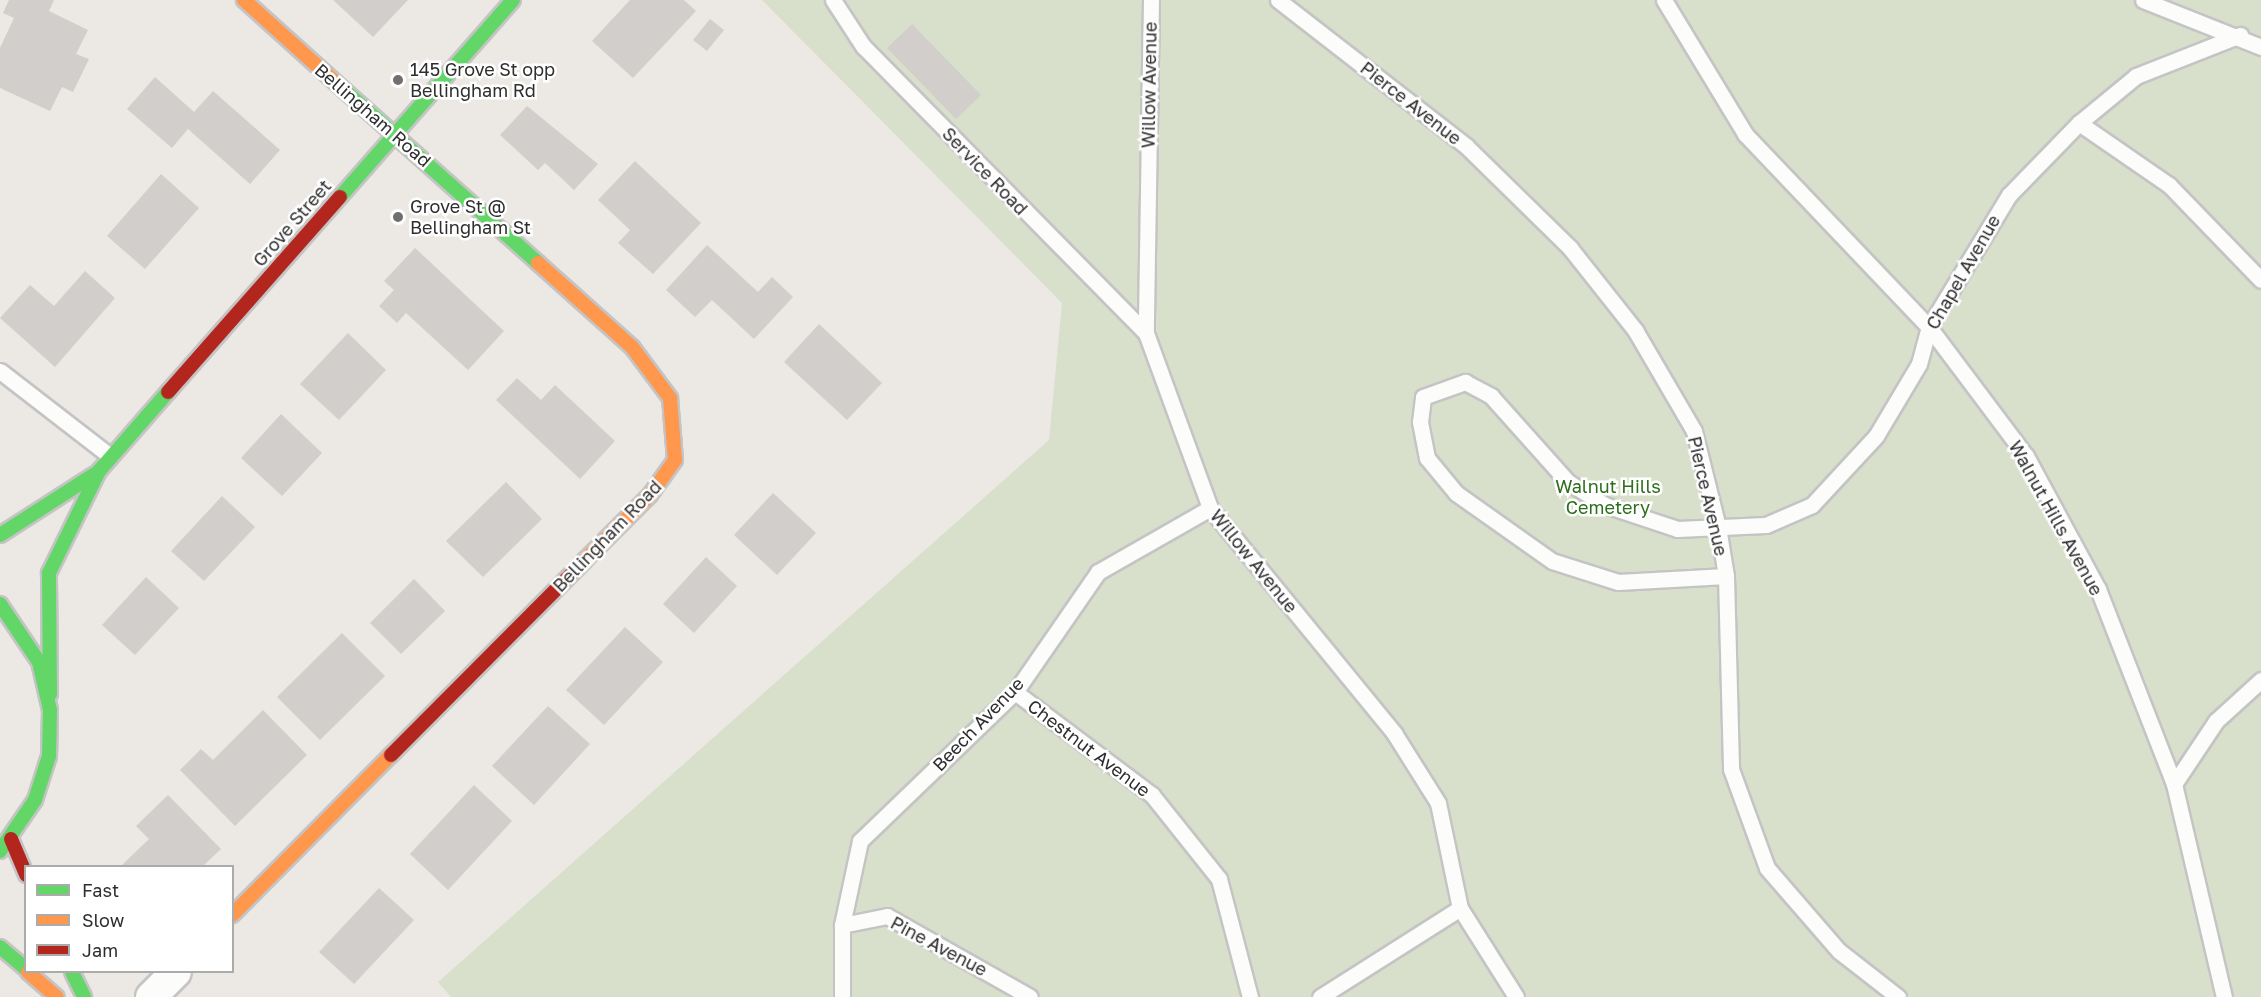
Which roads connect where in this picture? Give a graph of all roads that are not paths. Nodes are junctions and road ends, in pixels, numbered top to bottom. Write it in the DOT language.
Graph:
graph roads {
  1 [pos="244,0"];
  2 [pos="513,0"];
  3 [pos="833,0"];
  4 [pos="1151,0"];
  5 [pos="1278,0"];
  6 [pos="1664,0"];
  7 [pos="2143,0"];
  8 [pos="2240,35"];
  9 [pos="2261,47"];
  10 [pos="2079,123"];
  11 [pos="393,134"];
  12 [pos="2261,280"];
  13 [pos="1929,327"];
  14 [pos="1146,333"];
  15 [pos="0,371"];
  16 [pos="110,456"];
  17 [pos="99,471"];
  18 [pos="1210,508"];
  19 [pos="1718,526"];
  20 [pos="0,535"];
  21 [pos="1726,576"];
  22 [pos="0,604"];
  23 [pos="2261,680"];
  24 [pos="1015,692"];
  25 [pos="50,710"];
  26 [pos="2174,784"];
  27 [pos="11,839"];
  28 [pos="0,851"];
  29 [pos="24,869"];
  30 [pos="1460,908"];
  31 [pos="234,913"];
  32 [pos="842,925"];
  33 [pos="0,947"];
  34 [pos="24,967"];
  35 [pos="30,973"];
  36 [pos="72,973"];
  37 [pos="175,973"];
  38 [pos="57,997"];
  39 [pos="84,997"];
  40 [pos="151,997"];
  41 [pos="842,997"];
  42 [pos="1030,997"];
  43 [pos="1250,997"];
  44 [pos="1320,997"];
  45 [pos="1516,997"];
  46 [pos="1898,997"];
  47 [pos="2224,997"];
  1 -- 11 [label="main road, Bellingham Road"];
  2 -- 11 [label="main road, Grove Street"];
  3 -- 14 [label="lane, Service Road"];
  4 -- 14 [label="lane, Willow Avenue"];
  5 -- 19 [label="lane, Pierce Avenue"];
  6 -- 13 [label="lane, Walnut Hills Avenue"];
  7 -- 8 [label="lane"];
  8 -- 9 [label="lane"];
  8 -- 10 [label="lane, Chapel Avenue"];
  10 -- 12 [label="lane"];
  10 -- 13 [label="lane, Chapel Avenue"];
  11 -- 16 [label="main road, Grove Street"];
  11 -- 31 [label="main road, Bellingham Road"];
  13 -- 19 [label="lane, Chapel Avenue"];
  13 -- 26 [label="lane, Walnut Hills Avenue"];
  14 -- 18 [label="lane, Willow Avenue"];
  15 -- 16 [label="lane"];
  16 -- 17 [label="main road, Grove Street"];
  17 -- 20 [label="main road, Grove Street"];
  17 -- 25 [label="main road, Grove Street"];
  18 -- 24 [label="lane, Beech Avenue"];
  18 -- 30 [label="lane, Willow Avenue"];
  19 -- 21 [label="lane, Pierce Avenue"];
  19 -- 21 [label="lane, Chapel Avenue"];
  21 -- 46 [label="lane, Pierce Avenue"];
  22 -- 25 [label="main road"];
  23 -- 26 [label="lane"];
  24 -- 32 [label="lane, Beech Avenue"];
  24 -- 43 [label="lane, Chestnut Avenue"];
  25 -- 27 [label="main road"];
  26 -- 47 [label="lane, Walnut Hills Avenue"];
  27 -- 28 [label="main road"];
  27 -- 29 [label="main road"];
  30 -- 44 [label="lane"];
  30 -- 45 [label="lane, Willow Avenue"];
  32 -- 41 [label="lane, Beech Avenue"];
  32 -- 42 [label="lane, Pine Avenue"];
  33 -- 34 [label="main road"];
  35 -- 38 [label="main road"];
  36 -- 39 [label="main road"];
  37 -- 40 [label="street"];
}
